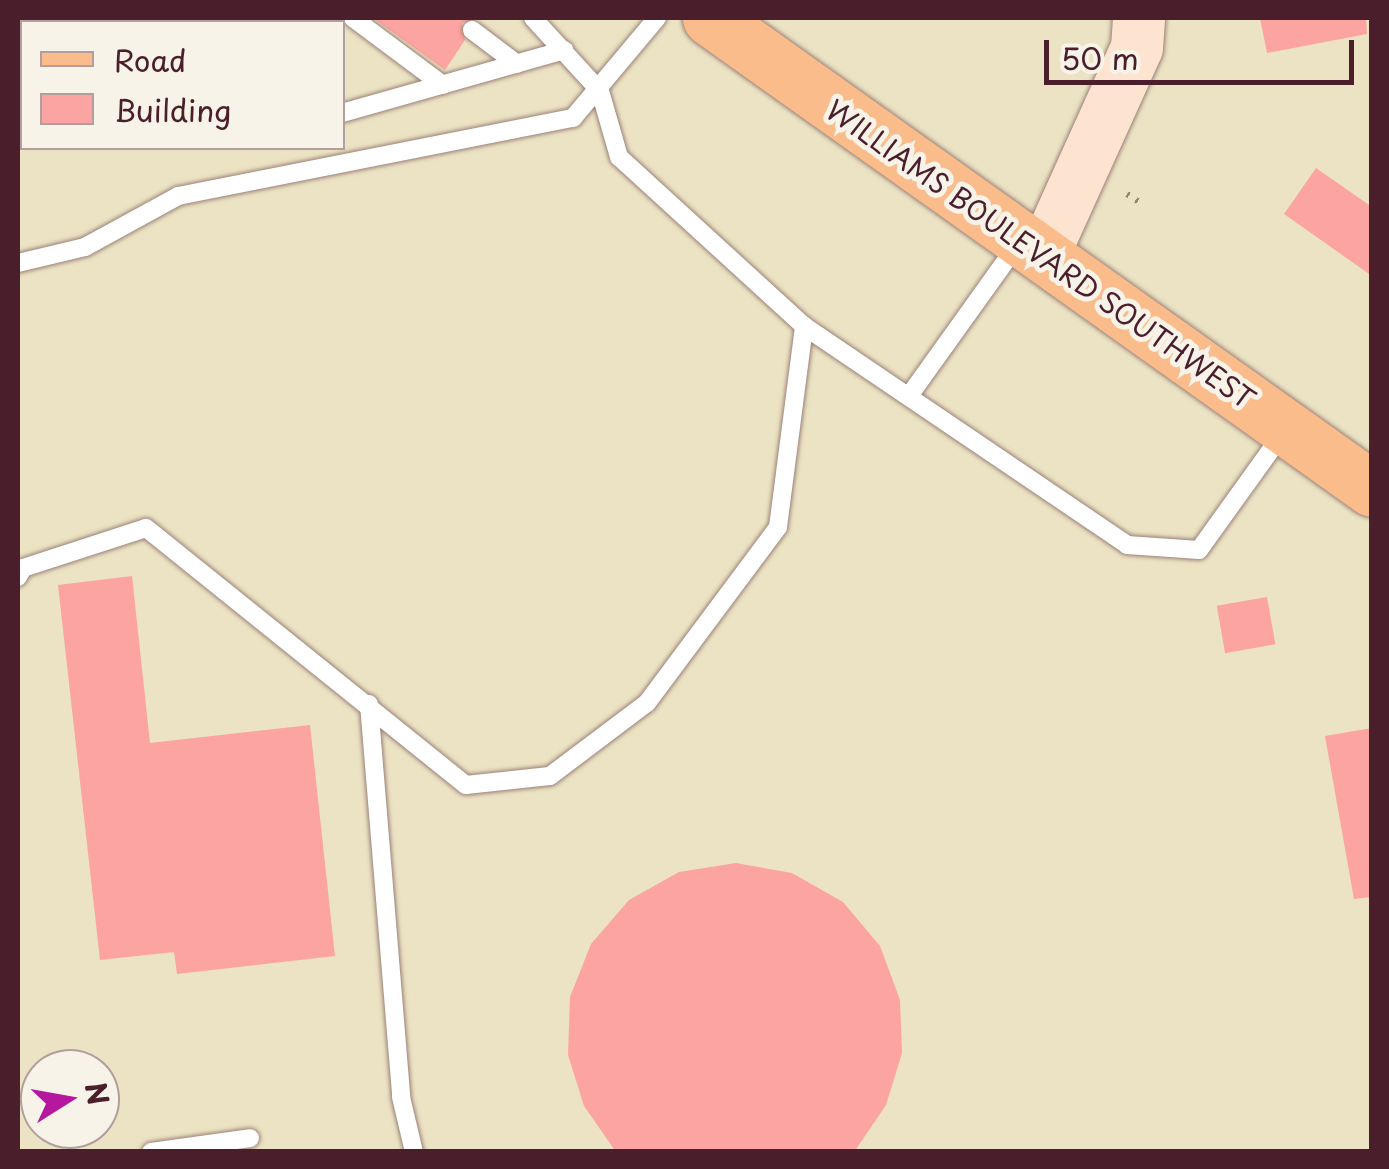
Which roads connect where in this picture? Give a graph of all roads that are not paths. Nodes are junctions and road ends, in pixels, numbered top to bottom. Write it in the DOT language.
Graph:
graph roads {
  1 [pos="353,18"];
  2 [pos="533,18"];
  3 [pos="658,18"];
  4 [pos="710,18"];
  5 [pos="1139,18"];
  6 [pos="472,30"];
  7 [pos="564,50"];
  8 [pos="518,64"];
  9 [pos="443,85"];
  10 [pos="600,90"];
  11 [pos="345,112"];
  12 [pos="1032,248"];
  13 [pos="18,263"];
  14 [pos="804,326"];
  15 [pos="909,396"];
  16 [pos="1286,428"];
  17 [pos="1372,489"];
  18 [pos="18,578"];
  19 [pos="369,704"];
  20 [pos="250,1138"];
  21 [pos="151,1152"];
  22 [pos="414,1152"];
  1 -- 9 [label="lane"];
  2 -- 7 [label="lane"];
  3 -- 10 [label="lane"];
  4 -- 12 [label="main road, WILLIAMS BOULEVARD SOUTHWEST"];
  5 -- 12 [label="street"];
  6 -- 8 [label="lane"];
  7 -- 8 [label="lane"];
  7 -- 10 [label="lane"];
  8 -- 9 [label="lane"];
  9 -- 11 [label="lane"];
  10 -- 13 [label="lane"];
  10 -- 14 [label="lane"];
  12 -- 15 [label="lane"];
  12 -- 16 [label="main road, WILLIAMS BOULEVARD SOUTHWEST"];
  14 -- 15 [label="lane"];
  14 -- 19 [label="lane"];
  15 -- 16 [label="lane"];
  16 -- 17 [label="main road, WILLIAMS BOULEVARD SOUTHWEST"];
  18 -- 19 [label="lane"];
  19 -- 22 [label="lane"];
  20 -- 21 [label="lane"];
}
